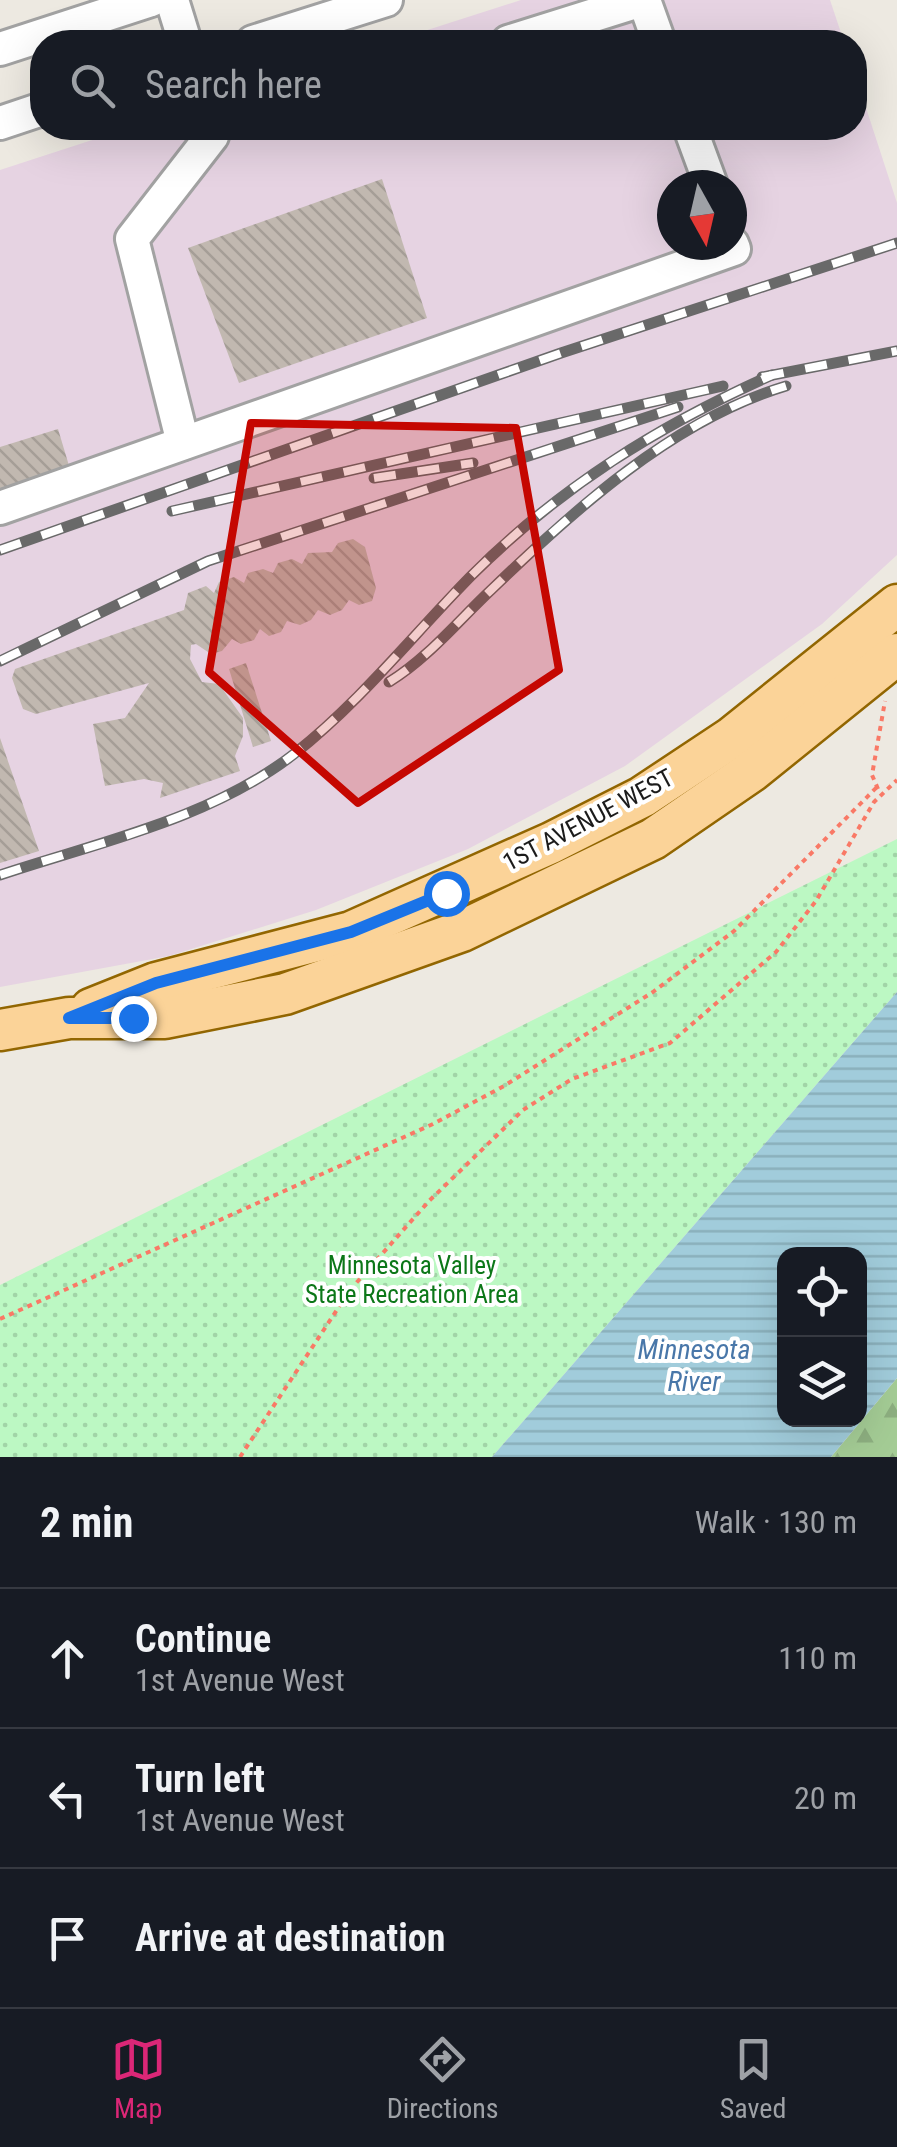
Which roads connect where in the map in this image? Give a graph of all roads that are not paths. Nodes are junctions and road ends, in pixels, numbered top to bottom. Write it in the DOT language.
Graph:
graph roads {
  1 [pos="151,0"];
  2 [pos="172,0"];
  3 [pos="386,0"];
  4 [pos="643,0"];
  5 [pos="59,30"];
  6 [pos="181,30"];
  7 [pos="291,30"];
  8 [pos="547,30"];
  9 [pos="654,30"];
  10 [pos="30,39"];
  11 [pos="0,49"];
  12 [pos="30,114"];
  13 [pos="0,123"];
  14 [pos="212,140"];
  15 [pos="694,140"];
  16 [pos="705,170"];
  17 [pos="703,260"];
  18 [pos="183,444"];
  19 [pos="0,508"];
  20 [pos="897,605"];
  21 [pos="897,654"];
  22 [pos="69,1018"];
  23 [pos="0,1030"];
  1 -- 5 [label="street"];
  2 -- 6 [label="street"];
  3 -- 7 [label="street"];
  4 -- 8 [label="street"];
  4 -- 9 [label="street"];
  10 -- 11 [label="street"];
  12 -- 13 [label="street"];
  14 -- 18 [label="street"];
  15 -- 16 [label="street"];
  17 -- 18 [label="street"];
  18 -- 19 [label="street"];
  20 -- 22 [label="main road, 1ST AVENUE WEST"];
  21 -- 22 [label="main road, 1ST AVENUE WEST"];
  22 -- 23 [label="main road, 1ST AVENUE WEST"];
}
